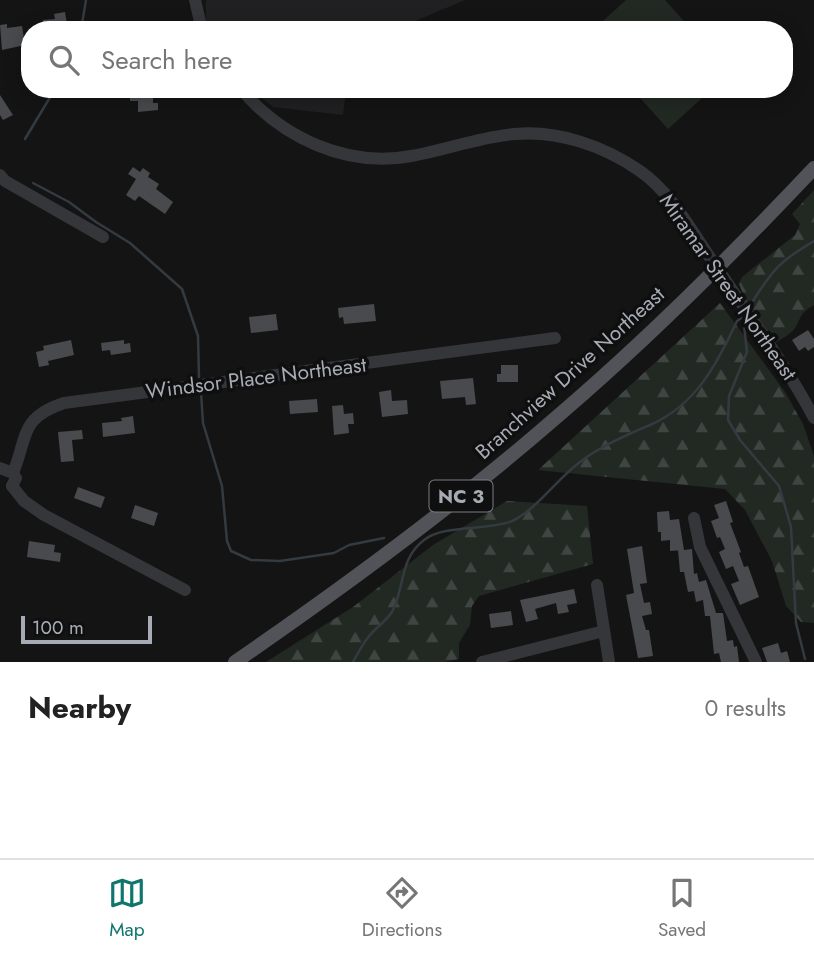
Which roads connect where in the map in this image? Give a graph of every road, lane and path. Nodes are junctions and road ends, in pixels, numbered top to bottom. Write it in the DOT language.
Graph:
graph roads {
  1 [pos="195,0"];
  2 [pos="200,21"];
  3 [pos="249,98"];
  4 [pos="814,168"];
  5 [pos="0,175"];
  6 [pos="103,237"];
  7 [pos="717,268"];
  8 [pos="555,338"];
  9 [pos="814,389"];
  10 [pos="803,397"];
  11 [pos="814,418"];
  12 [pos="0,468"];
  13 [pos="8,483"];
  14 [pos="694,518"];
  15 [pos="597,586"];
  16 [pos="185,590"];
  17 [pos="604,631"];
  18 [pos="235,662"];
  19 [pos="482,662"];
  20 [pos="609,662"];
  21 [pos="756,662"];
  1 -- 2 [label="street"];
  3 -- 7 [label="street, Miramar Street Northeast"];
  4 -- 7 [label="main road, Branchview Drive Northeast / NC 3"];
  5 -- 6 [label="street"];
  7 -- 10 [label="street, Miramar Street Northeast"];
  7 -- 18 [label="main road, Branchview Drive Northeast / NC 3"];
  8 -- 13 [label="street, Windsor Place Northeast"];
  9 -- 10 [label="street"];
  10 -- 11 [label="street, Miramar Street Northeast"];
  12 -- 13 [label="street"];
  13 -- 16 [label="street"];
  14 -- 21 [label="street"];
  15 -- 17 [label="street"];
  17 -- 19 [label="street"];
  17 -- 20 [label="street"];
}
